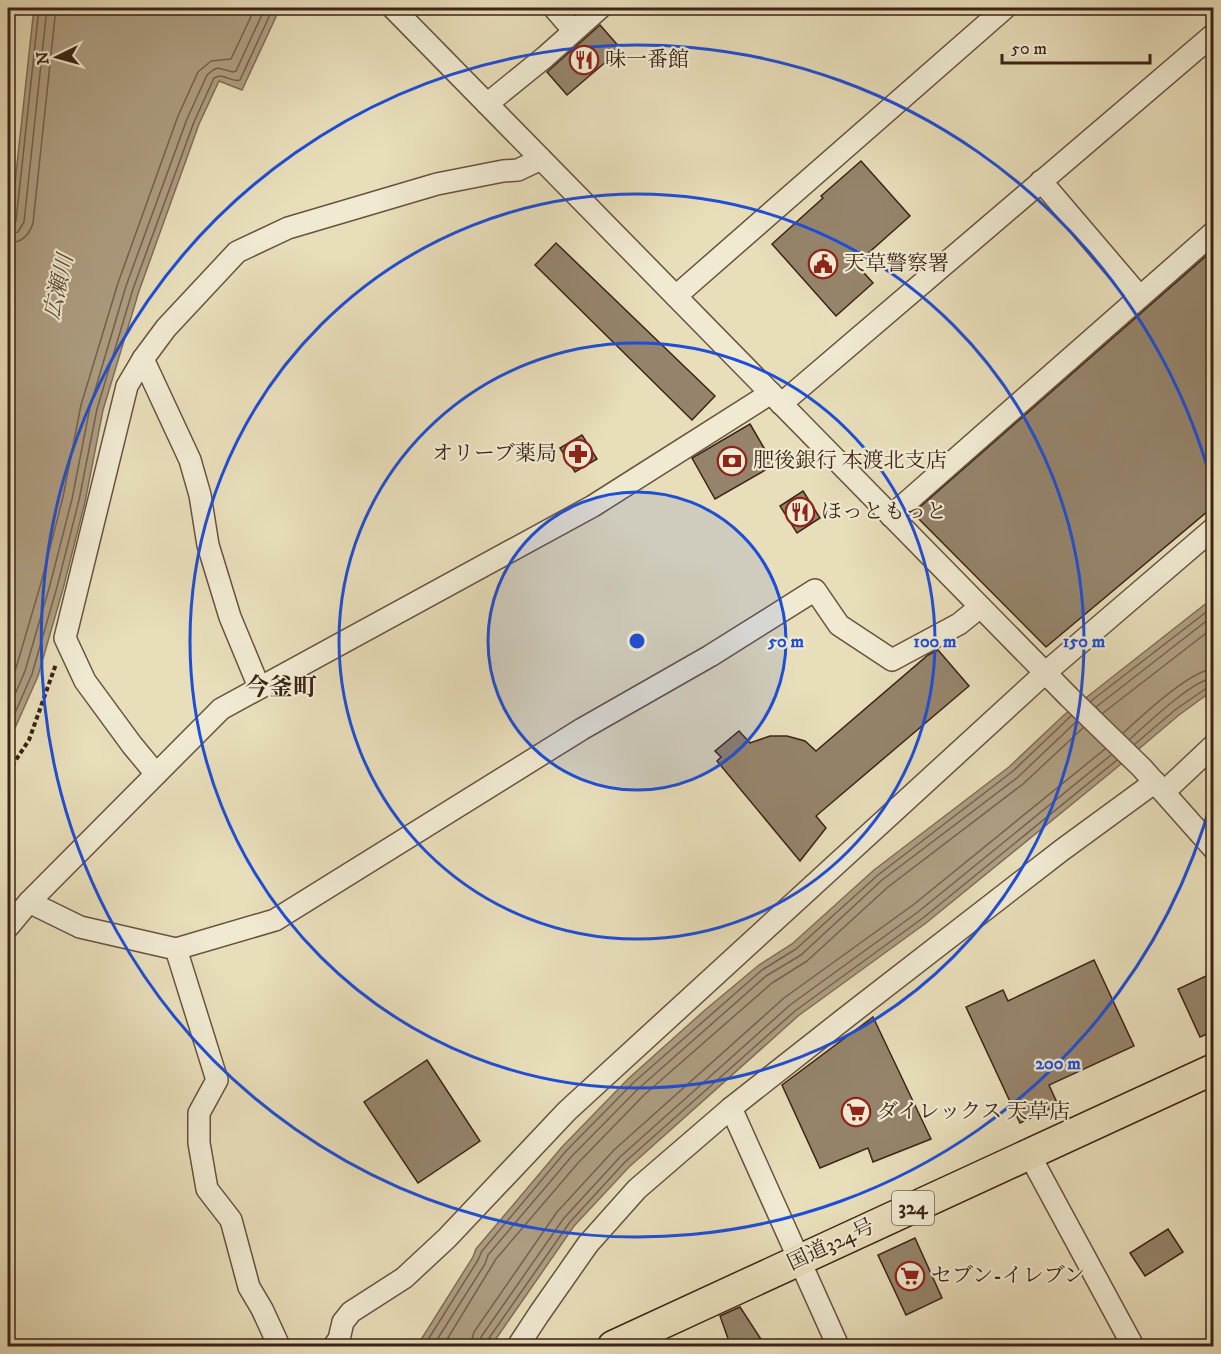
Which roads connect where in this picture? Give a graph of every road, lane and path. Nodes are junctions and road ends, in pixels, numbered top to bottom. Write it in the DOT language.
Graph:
graph roads {
  1 [pos="393,8"];
  2 [pos="554,8"];
  3 [pos="600,8"];
  4 [pos="1005,8"];
  5 [pos="573,30"];
  6 [pos="1214,34"];
  7 [pos="487,104"];
  8 [pos="541,159"];
  9 [pos="1041,181"];
  10 [pos="1214,232"];
  11 [pos="675,296"];
  12 [pos="1140,297"];
  13 [pos="143,359"];
  14 [pos="776,398"];
  15 [pos="891,516"];
  16 [pos="1214,528"];
  17 [pos="980,607"];
  18 [pos="65,638"];
  19 [pos="1045,673"];
  20 [pos="259,687"];
  21 [pos="1214,745"];
  22 [pos="8,772"];
  23 [pos="156,774"];
  24 [pos="1154,781"];
  25 [pos="1214,849"];
  26 [pos="29,902"];
  27 [pos="8,927"];
  28 [pos="176,949"];
  29 [pos="1214,1069"];
  30 [pos="731,1108"];
  31 [pos="1029,1154"];
  32 [pos="800,1259"];
  33 [pos="279,1347"];
  34 [pos="334,1347"];
  35 [pos="518,1347"];
  36 [pos="613,1347"];
  37 [pos="838,1347"];
  38 [pos="1133,1347"];
  1 -- 7 [label="street"];
  2 -- 5 [label="street"];
  3 -- 5 [label="street"];
  4 -- 11 [label="street"];
  5 -- 7 [label="street"];
  6 -- 9 [label="street"];
  7 -- 8 [label="street"];
  8 -- 11 [label="street"];
  8 -- 13 [label="street"];
  9 -- 12 [label="street"];
  9 -- 14 [label="street"];
  10 -- 12 [label="street"];
  11 -- 14 [label="street"];
  12 -- 15 [label="street"];
  13 -- 18 [label="street"];
  13 -- 20 [label="street"];
  14 -- 15 [label="street"];
  14 -- 20 [label="street"];
  15 -- 17 [label="street"];
  16 -- 19 [label="street"];
  17 -- 19 [label="street"];
  17 -- 28 [label="street"];
  18 -- 22 [label="path"];
  18 -- 23 [label="street"];
  19 -- 24 [label="street"];
  19 -- 34 [label="street"];
  20 -- 23 [label="street"];
  21 -- 24 [label="street"];
  23 -- 26 [label="street"];
  24 -- 25 [label="street"];
  24 -- 30 [label="street"];
  26 -- 27 [label="street"];
  26 -- 28 [label="street"];
  28 -- 33 [label="street"];
  29 -- 31 [label="highway, 国道324号 / 324"];
  30 -- 32 [label="street"];
  30 -- 35 [label="street"];
  31 -- 32 [label="highway, 国道324号 / 324"];
  31 -- 38 [label="street"];
  32 -- 36 [label="highway, 国道324号 / 324"];
  32 -- 37 [label="street"];
}
